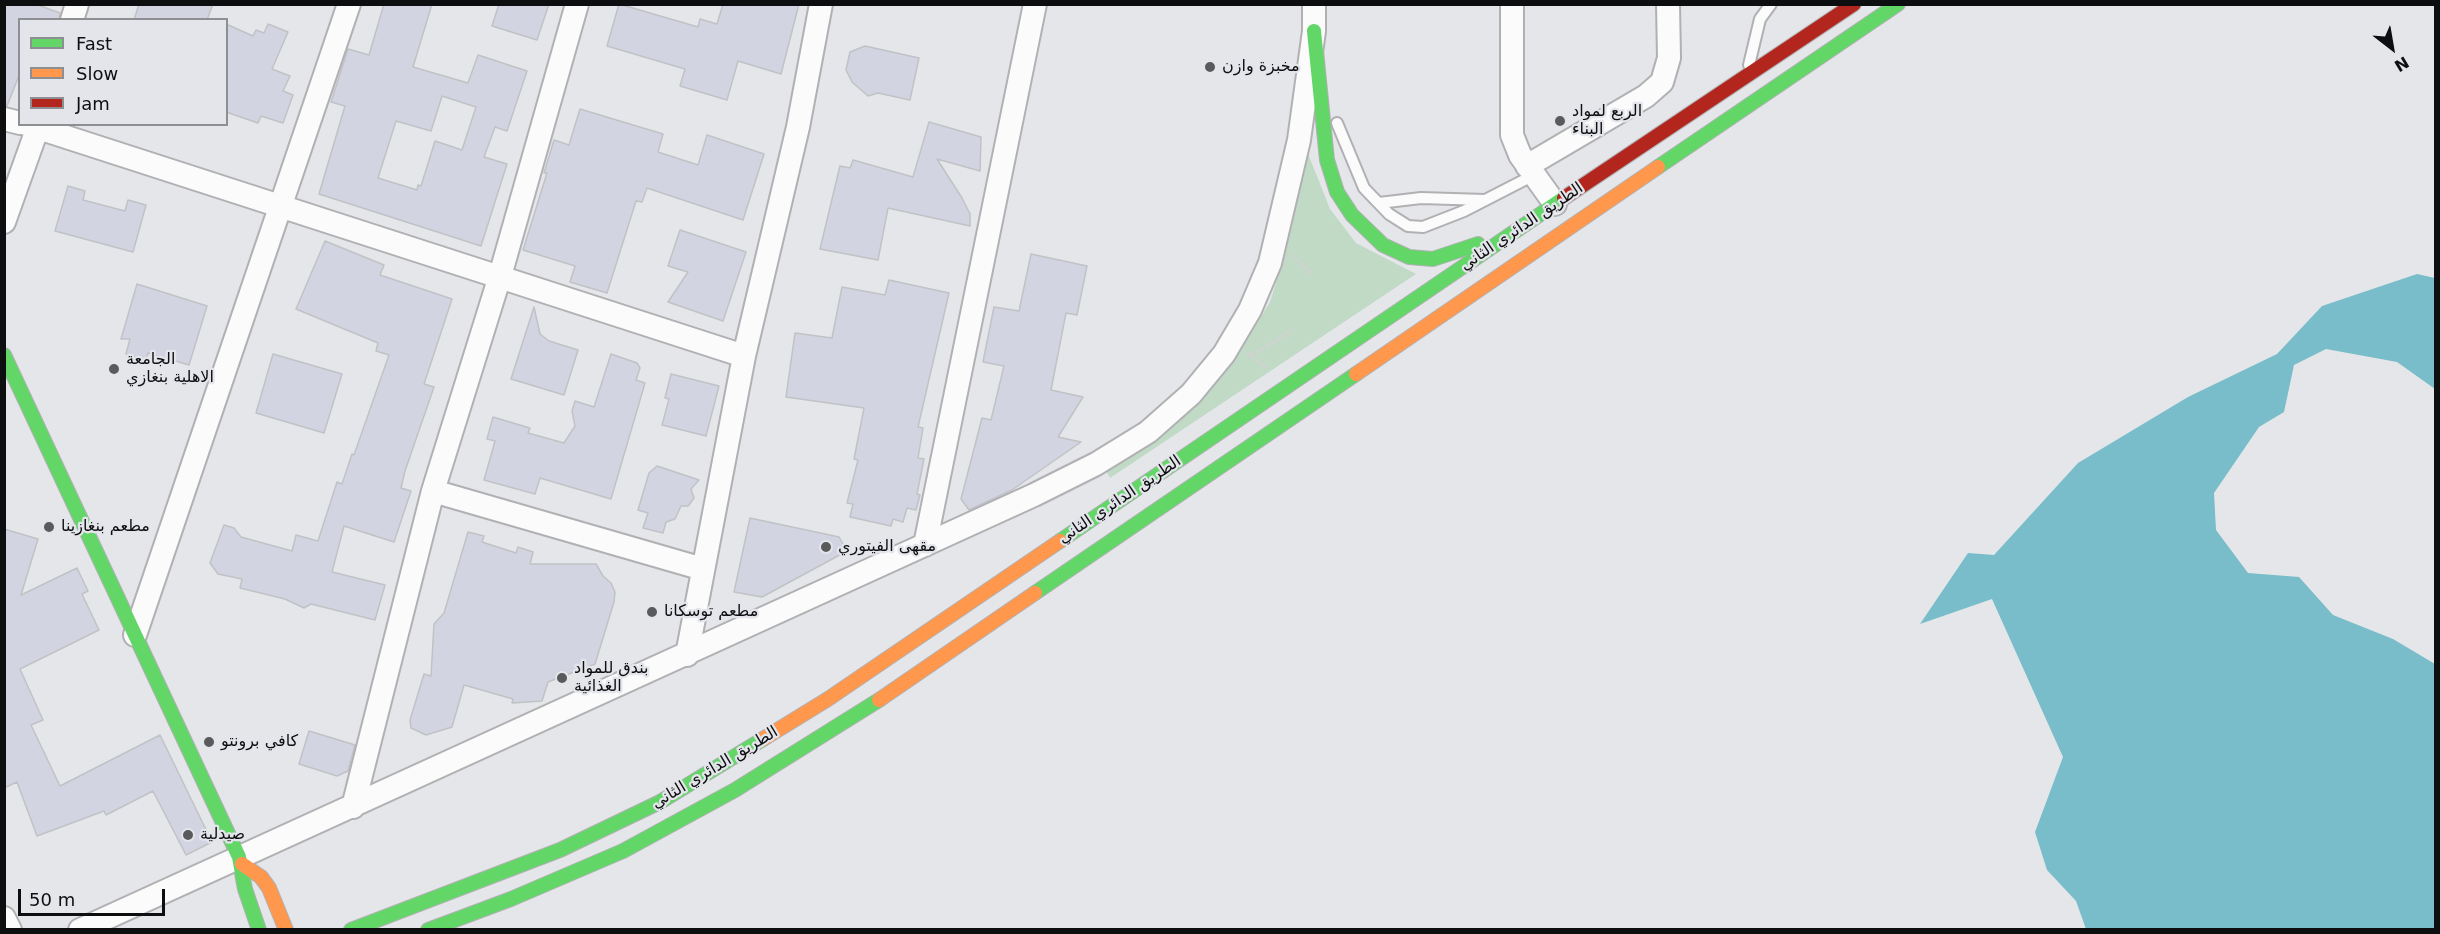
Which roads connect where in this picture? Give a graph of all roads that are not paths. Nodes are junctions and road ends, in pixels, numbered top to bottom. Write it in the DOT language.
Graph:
graph roads {
  1 [pos="349,4"];
  2 [pos="577,4"];
  3 [pos="821,4"];
  4 [pos="1035,4"];
  5 [pos="1314,4"];
  6 [pos="1512,4"];
  7 [pos="1668,4"];
  8 [pos="1771,4"];
  9 [pos="1854,4"];
  10 [pos="1898,4"];
  11 [pos="1314,31"];
  12 [pos="1747,76"];
  13 [pos="1321,82"];
  14 [pos="31,126"];
  15 [pos="34,126"];
  16 [pos="1530,170"];
  17 [pos="1486,200"];
  18 [pos="1379,203"];
  19 [pos="1555,204"];
  20 [pos="281,206"];
  21 [pos="4,222"];
  22 [pos="1526,224"];
  23 [pos="500,276"];
  24 [pos="4,355"];
  25 [pos="744,356"];
  26 [pos="1208,441"];
  27 [pos="1222,465"];
  28 [pos="433,491"];
  29 [pos="926,545"];
  30 [pos="703,568"];
  31 [pos="135,635"];
  32 [pos="687,655"];
  33 [pos="353,807"];
  34 [pos="240,860"];
  35 [pos="4,918"];
  36 [pos="10,930"];
  37 [pos="80,930"];
  38 [pos="259,930"];
  39 [pos="285,930"];
  40 [pos="351,930"];
  41 [pos="428,930"];
  1 -- 20 [label="street"];
  2 -- 23 [label="street"];
  3 -- 25 [label="street"];
  4 -- 29 [label="street"];
  5 -- 11 [label="street"];
  6 -- 16 [label="street"];
  7 -- 16 [label="street"];
  8 -- 12 [label="lane"];
  9 -- 12 [label="main road, الطريق الدائري الثاني"];
  10 -- 27 [label="main road, الطريق الدائري الثاني"];
  11 -- 13 [label="main road"];
  11 -- 29 [label="street"];
  12 -- 19 [label="main road, الطريق الدائري الثاني"];
  13 -- 18 [label="lane"];
  13 -- 22 [label="main road"];
  14 -- 21 [label="street"];
  15 -- 20 [label="street"];
  16 -- 17 [label="lane"];
  16 -- 19 [label="street"];
  17 -- 18 [label="lane"];
  17 -- 18 [label="lane"];
  19 -- 22 [label="main road, الطريق الدائري الثاني"];
  20 -- 23 [label="street"];
  20 -- 31 [label="street"];
  22 -- 26 [label="main road, الطريق الدائري الثاني"];
  23 -- 25 [label="street"];
  23 -- 28 [label="street"];
  24 -- 31 [label="main road"];
  25 -- 30 [label="street"];
  26 -- 27 [label="main road"];
  26 -- 40 [label="main road, الطريق الدائري الثاني"];
  27 -- 41 [label="main road, الطريق الدائري الثاني"];
  28 -- 30 [label="street"];
  28 -- 33 [label="street"];
  29 -- 32 [label="street"];
  30 -- 32 [label="street"];
  31 -- 34 [label="main road"];
  32 -- 33 [label="street"];
  33 -- 34 [label="street"];
  34 -- 37 [label="street"];
  34 -- 38 [label="main road"];
  34 -- 39 [label="main road"];
  35 -- 36 [label="street"];
}
